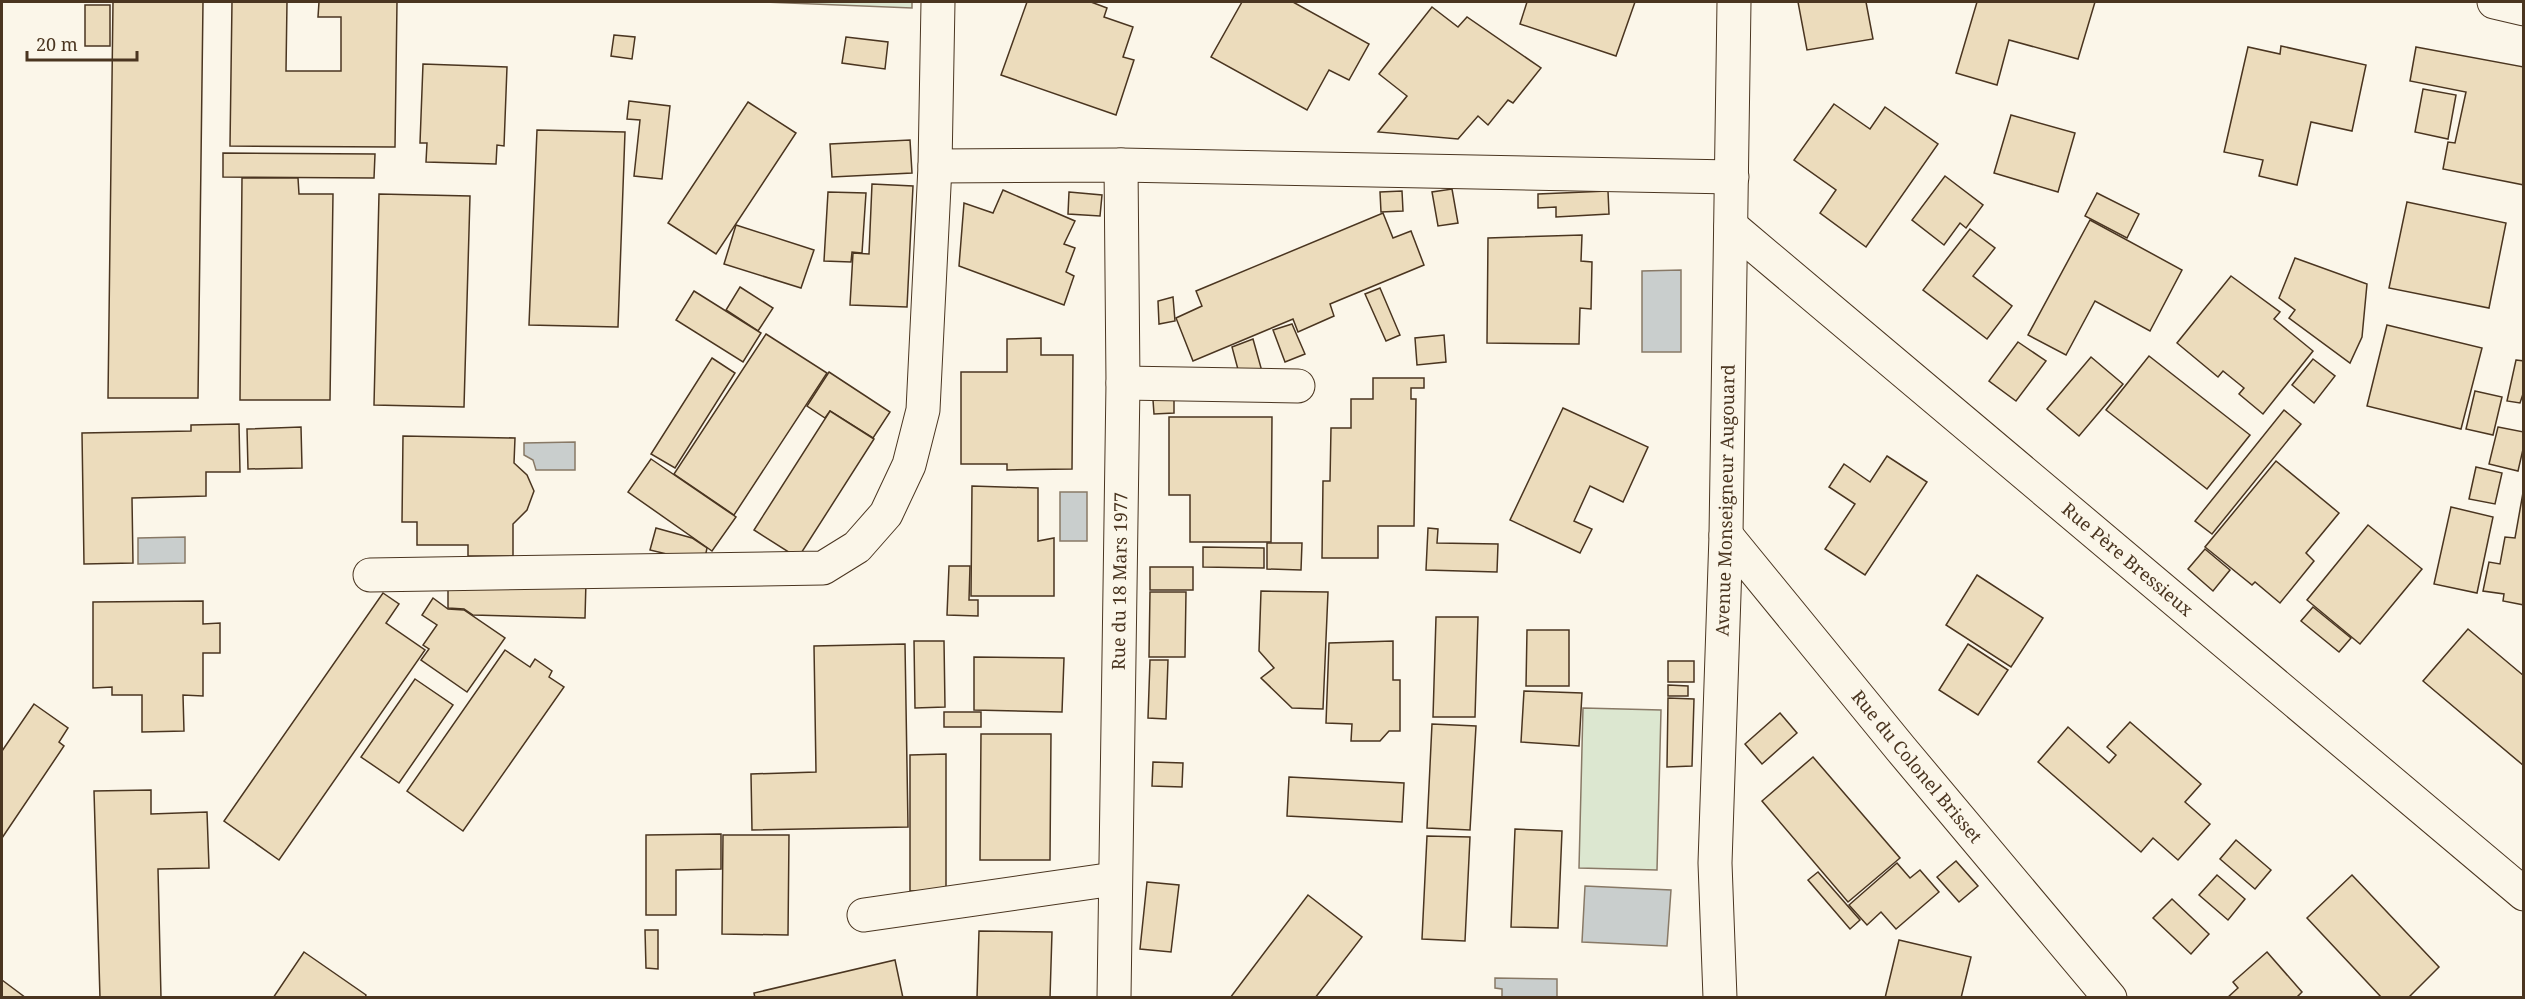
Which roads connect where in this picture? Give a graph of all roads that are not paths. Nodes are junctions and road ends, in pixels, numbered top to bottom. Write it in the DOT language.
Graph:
graph roads {
  1 [pos="938,2"];
  2 [pos="1734,2"];
  3 [pos="2494,2"];
  4 [pos="2523,9"];
  5 [pos="1121,165"];
  6 [pos="935,166"];
  7 [pos="1732,177"];
  8 [pos="1731,226"];
  9 [pos="1123,383"];
  10 [pos="1298,386"];
  11 [pos="1726,535"];
  12 [pos="370,575"];
  13 [pos="1114,879"];
  14 [pos="2523,894"];
  15 [pos="864,915"];
  16 [pos="1114,998"];
  17 [pos="1720,998"];
  18 [pos="2110,998"];
  1 -- 6 [label="street"];
  2 -- 7 [label="street, Avenue Monseigneur Augouard"];
  3 -- 4 [label="street"];
  5 -- 6 [label="street"];
  5 -- 7 [label="street"];
  5 -- 9 [label="street, Rue du 18 Mars 1977"];
  6 -- 12 [label="street"];
  7 -- 8 [label="street, Avenue Monseigneur Augouard"];
  8 -- 11 [label="street, Avenue Monseigneur Augouard"];
  8 -- 14 [label="street, Rue Père Bressieux"];
  9 -- 10 [label="street"];
  9 -- 13 [label="street, Rue du 18 Mars 1977"];
  11 -- 17 [label="street, Avenue Monseigneur Augouard"];
  11 -- 18 [label="street, Rue du Colonel Brisset"];
  13 -- 15 [label="street"];
  13 -- 16 [label="street, Rue du 18 Mars 1977"];
}
